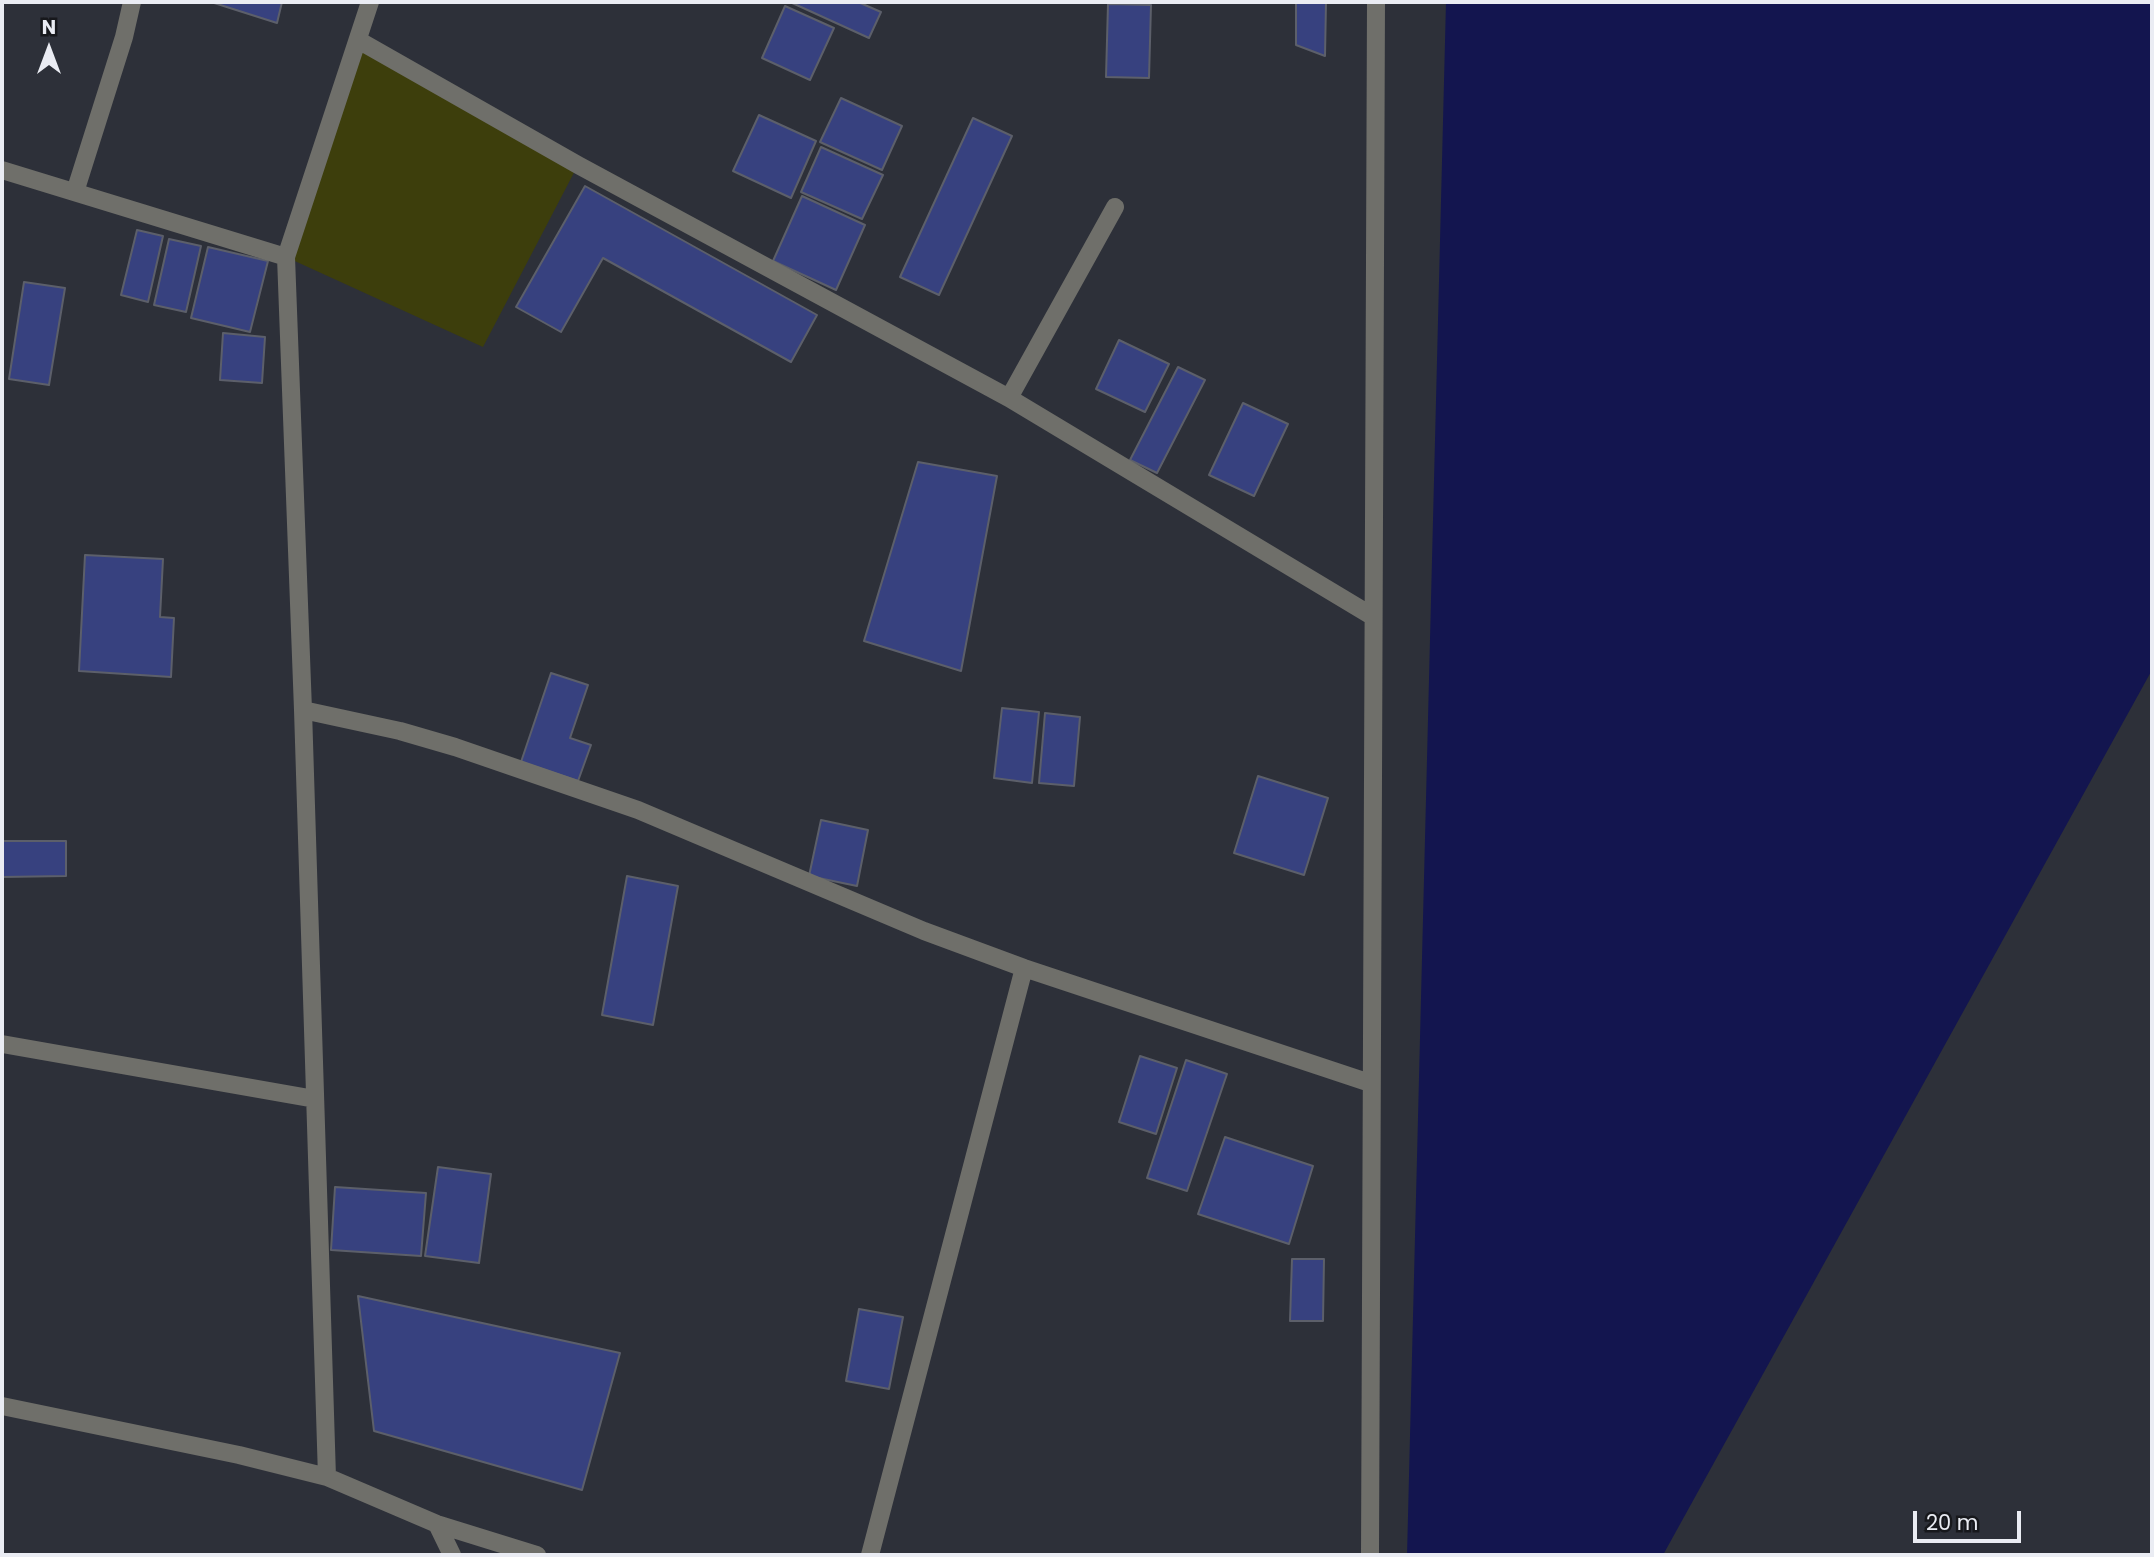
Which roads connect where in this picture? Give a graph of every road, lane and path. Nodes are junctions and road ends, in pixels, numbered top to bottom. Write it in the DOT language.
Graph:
graph roads {
  1 [pos="132,2"];
  2 [pos="370,2"];
  3 [pos="1376,2"];
  4 [pos="358,40"];
  5 [pos="2,170"];
  6 [pos="75,192"];
  7 [pos="1115,207"];
  8 [pos="286,257"];
  9 [pos="1009,398"];
  10 [pos="1372,616"];
  11 [pos="303,710"];
  12 [pos="1024,968"];
  13 [pos="2,1044"];
  14 [pos="1370,1083"];
  15 [pos="315,1099"];
  16 [pos="2,1406"];
  17 [pos="327,1477"];
  18 [pos="437,1524"];
  19 [pos="452,1555"];
  20 [pos="537,1555"];
  21 [pos="870,1555"];
  22 [pos="1370,1555"];
  1 -- 6 [label="street"];
  2 -- 4 [label="street"];
  3 -- 10 [label="street"];
  4 -- 8 [label="street"];
  4 -- 9 [label="street"];
  5 -- 6 [label="street"];
  6 -- 8 [label="street"];
  7 -- 9 [label="street"];
  8 -- 11 [label="street"];
  9 -- 10 [label="street"];
  10 -- 14 [label="street"];
  11 -- 12 [label="street"];
  11 -- 15 [label="street"];
  12 -- 14 [label="street"];
  12 -- 21 [label="street"];
  13 -- 15 [label="street"];
  14 -- 22 [label="street"];
  15 -- 17 [label="street"];
  16 -- 17 [label="street"];
  17 -- 18 [label="street"];
  18 -- 19 [label="street"];
  18 -- 20 [label="street"];
}
